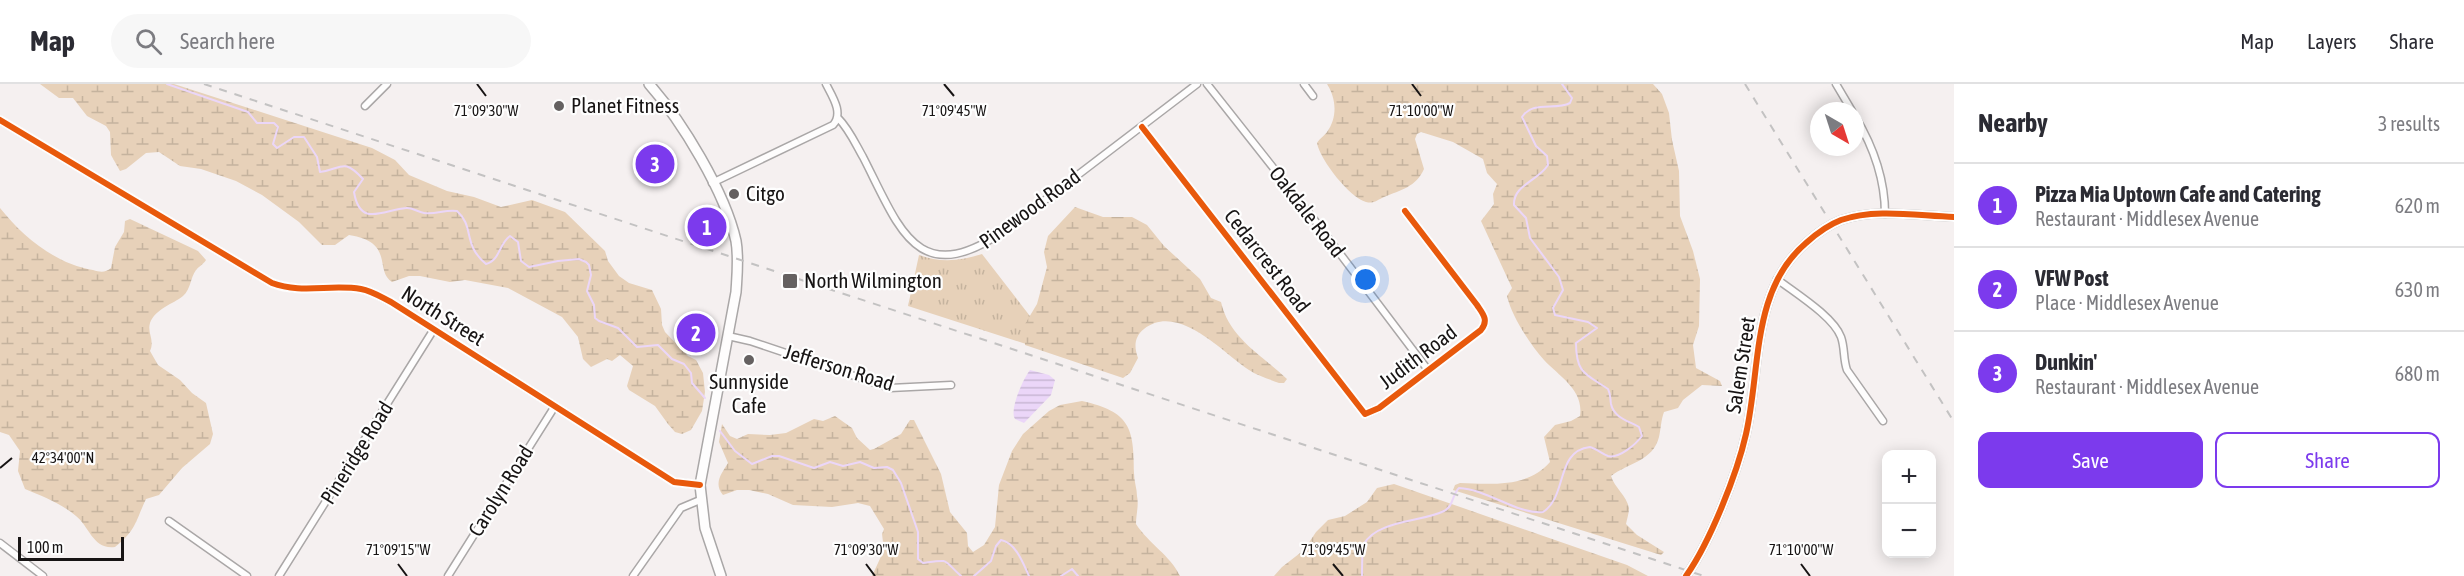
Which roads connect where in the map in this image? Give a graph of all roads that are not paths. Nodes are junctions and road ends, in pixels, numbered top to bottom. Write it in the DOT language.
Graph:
graph roads {
  1 [pos="387,84"];
  2 [pos="649,84"];
  3 [pos="826,84"];
  4 [pos="1197,84"];
  5 [pos="1207,84"];
  6 [pos="1304,84"];
  7 [pos="1836,84"];
  8 [pos="1313,96"];
  9 [pos="1847,102"];
  10 [pos="365,106"];
  11 [pos="838,118"];
  12 [pos="0,120"];
  13 [pos="1142,127"];
  14 [pos="1864,133"];
  15 [pos="712,183"];
  16 [pos="1405,211"];
  17 [pos="1885,214"];
  18 [pos="1954,217"];
  19 [pos="1777,279"];
  20 [pos="434,329"];
  21 [pos="728,336"];
  22 [pos="1428,370"];
  23 [pos="951,384"];
  24 [pos="555,406"];
  25 [pos="1366,414"];
  26 [pos="1883,421"];
  27 [pos="700,485"];
  28 [pos="700,500"];
  29 [pos="169,521"];
  30 [pos="0,543"];
  31 [pos="43,576"];
  32 [pos="247,576"];
  33 [pos="279,576"];
  34 [pos="448,576"];
  35 [pos="633,576"];
  36 [pos="722,576"];
  37 [pos="1686,576"];
  1 -- 10 [label="street"];
  2 -- 15 [label="main road"];
  3 -- 11 [label="street, Pinewood Road"];
  4 -- 13 [label="street, Pinewood Road"];
  5 -- 22 [label="street, Oakdale Road"];
  6 -- 8 [label="street"];
  7 -- 9 [label="street"];
  11 -- 13 [label="street, Pinewood Road"];
  11 -- 15 [label="street"];
  12 -- 20 [label="street, North Street"];
  13 -- 25 [label="street, Cedarcrest Road"];
  14 -- 17 [label="street"];
  15 -- 21 [label="main road"];
  16 -- 22 [label="street, Judith Road"];
  17 -- 18 [label="street, Salem Street"];
  17 -- 19 [label="street, Salem Street"];
  19 -- 26 [label="street"];
  19 -- 37 [label="street, Salem Street"];
  20 -- 24 [label="street, North Street"];
  20 -- 33 [label="street, Pineridge Road"];
  21 -- 23 [label="street, Jefferson Road"];
  21 -- 27 [label="main road"];
  22 -- 25 [label="street, Judith Road"];
  24 -- 27 [label="street, North Street"];
  24 -- 34 [label="street, Carolyn Road"];
  27 -- 28 [label="main road"];
  28 -- 35 [label="street"];
  28 -- 36 [label="main road"];
  29 -- 32 [label="street"];
  30 -- 31 [label="street"];
}
